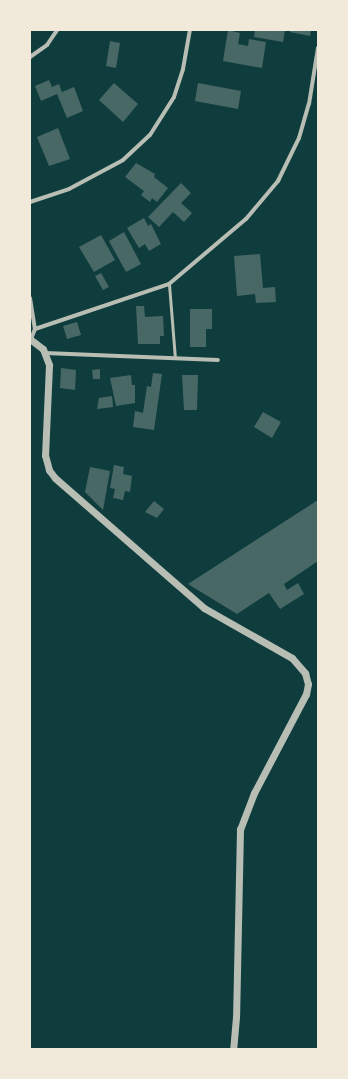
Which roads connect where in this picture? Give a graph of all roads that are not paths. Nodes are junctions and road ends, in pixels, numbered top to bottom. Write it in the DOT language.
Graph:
graph roads {
  1 [pos="57,30"];
  2 [pos="190,30"];
  3 [pos="318,48"];
  4 [pos="30,57"];
  5 [pos="30,202"];
  6 [pos="169,284"];
  7 [pos="30,298"];
  8 [pos="35,329"];
  9 [pos="30,339"];
  10 [pos="45,353"];
  11 [pos="175,358"];
  12 [pos="218,360"];
  13 [pos="233,1049"];
  1 -- 4 [label="street"];
  2 -- 5 [label="street"];
  3 -- 6 [label="street"];
  6 -- 8 [label="street"];
  6 -- 11 [label="lane"];
  7 -- 8 [label="street"];
  8 -- 9 [label="street"];
  9 -- 10 [label="street"];
  10 -- 11 [label="street"];
  10 -- 13 [label="street"];
  11 -- 12 [label="street"];
}
